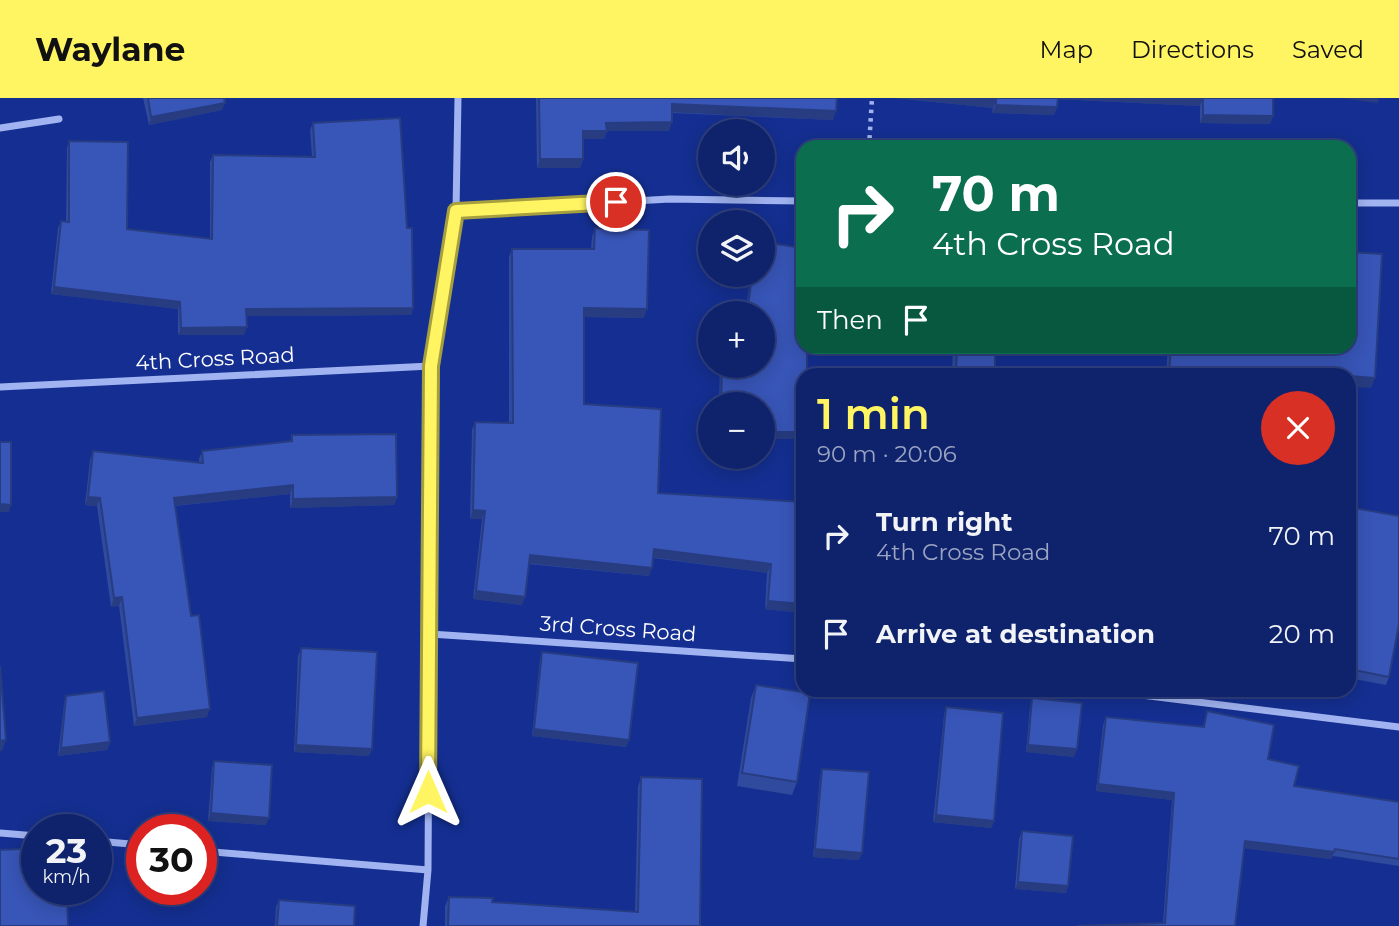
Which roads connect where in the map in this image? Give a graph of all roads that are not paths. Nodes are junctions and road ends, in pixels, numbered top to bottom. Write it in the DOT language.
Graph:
graph roads {
  1 [pos="458,98"];
  2 [pos="59,119"];
  3 [pos="0,128"];
  4 [pos="796,201"];
  5 [pos="1356,203"];
  6 [pos="1399,203"];
  7 [pos="456,211"];
  8 [pos="431,366"];
  9 [pos="0,387"];
  10 [pos="430,635"];
  11 [pos="796,659"];
  12 [pos="1157,697"];
  13 [pos="1399,727"];
  14 [pos="0,833"];
  15 [pos="21,835"];
  16 [pos="217,852"];
  17 [pos="428,870"];
  18 [pos="423,926"];
  1 -- 7 [label="street"];
  2 -- 3 [label="street"];
  4 -- 7 [label="street"];
  5 -- 6 [label="street"];
  7 -- 8 [label="street"];
  8 -- 9 [label="street, 4th Cross Road"];
  8 -- 10 [label="street"];
  10 -- 11 [label="street, 3rd Cross Road"];
  10 -- 17 [label="street"];
  12 -- 13 [label="street"];
  14 -- 15 [label="street"];
  16 -- 17 [label="street"];
  17 -- 18 [label="street"];
}
